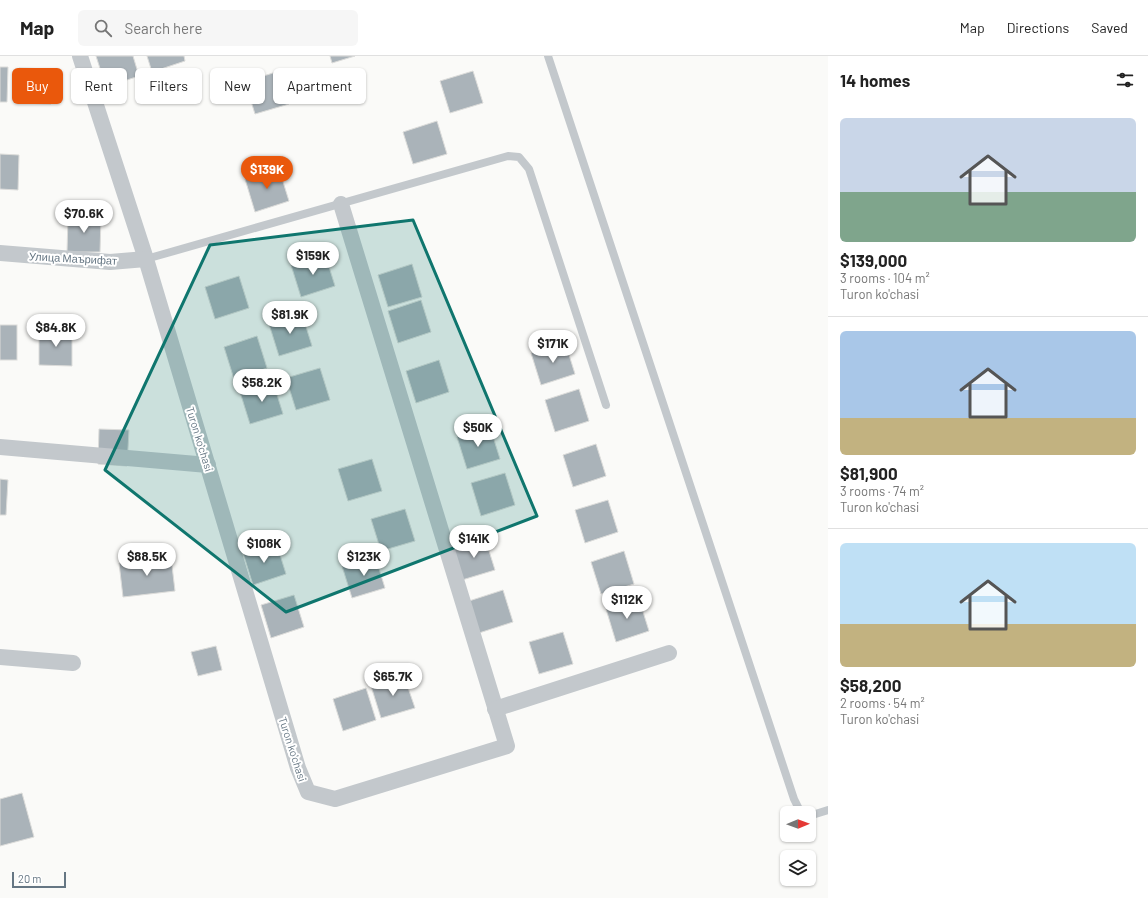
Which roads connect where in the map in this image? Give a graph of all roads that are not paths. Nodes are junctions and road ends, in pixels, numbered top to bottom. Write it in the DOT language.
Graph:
graph roads {
  1 [pos="80,56"];
  2 [pos="548,56"];
  3 [pos="341,204"];
  4 [pos="0,254"];
  5 [pos="146,259"];
  6 [pos="606,405"];
  7 [pos="0,447"];
  8 [pos="208,465"];
  9 [pos="669,653"];
  10 [pos="0,657"];
  11 [pos="73,663"];
  12 [pos="495,709"];
  13 [pos="798,806"];
  14 [pos="828,810"];
  15 [pos="816,814"];
  1 -- 5 [label="street, Turon ko'chasi"];
  2 -- 13 [label="lane"];
  3 -- 5 [label="lane"];
  3 -- 6 [label="lane"];
  3 -- 12 [label="street, Turon ko'chasi"];
  4 -- 5 [label="street, Улица Маърифат"];
  5 -- 8 [label="street, Turon ko'chasi"];
  7 -- 8 [label="street"];
  8 -- 12 [label="street, Turon ko'chasi"];
  9 -- 12 [label="street"];
  10 -- 11 [label="street"];
  14 -- 15 [label="lane"];
}
